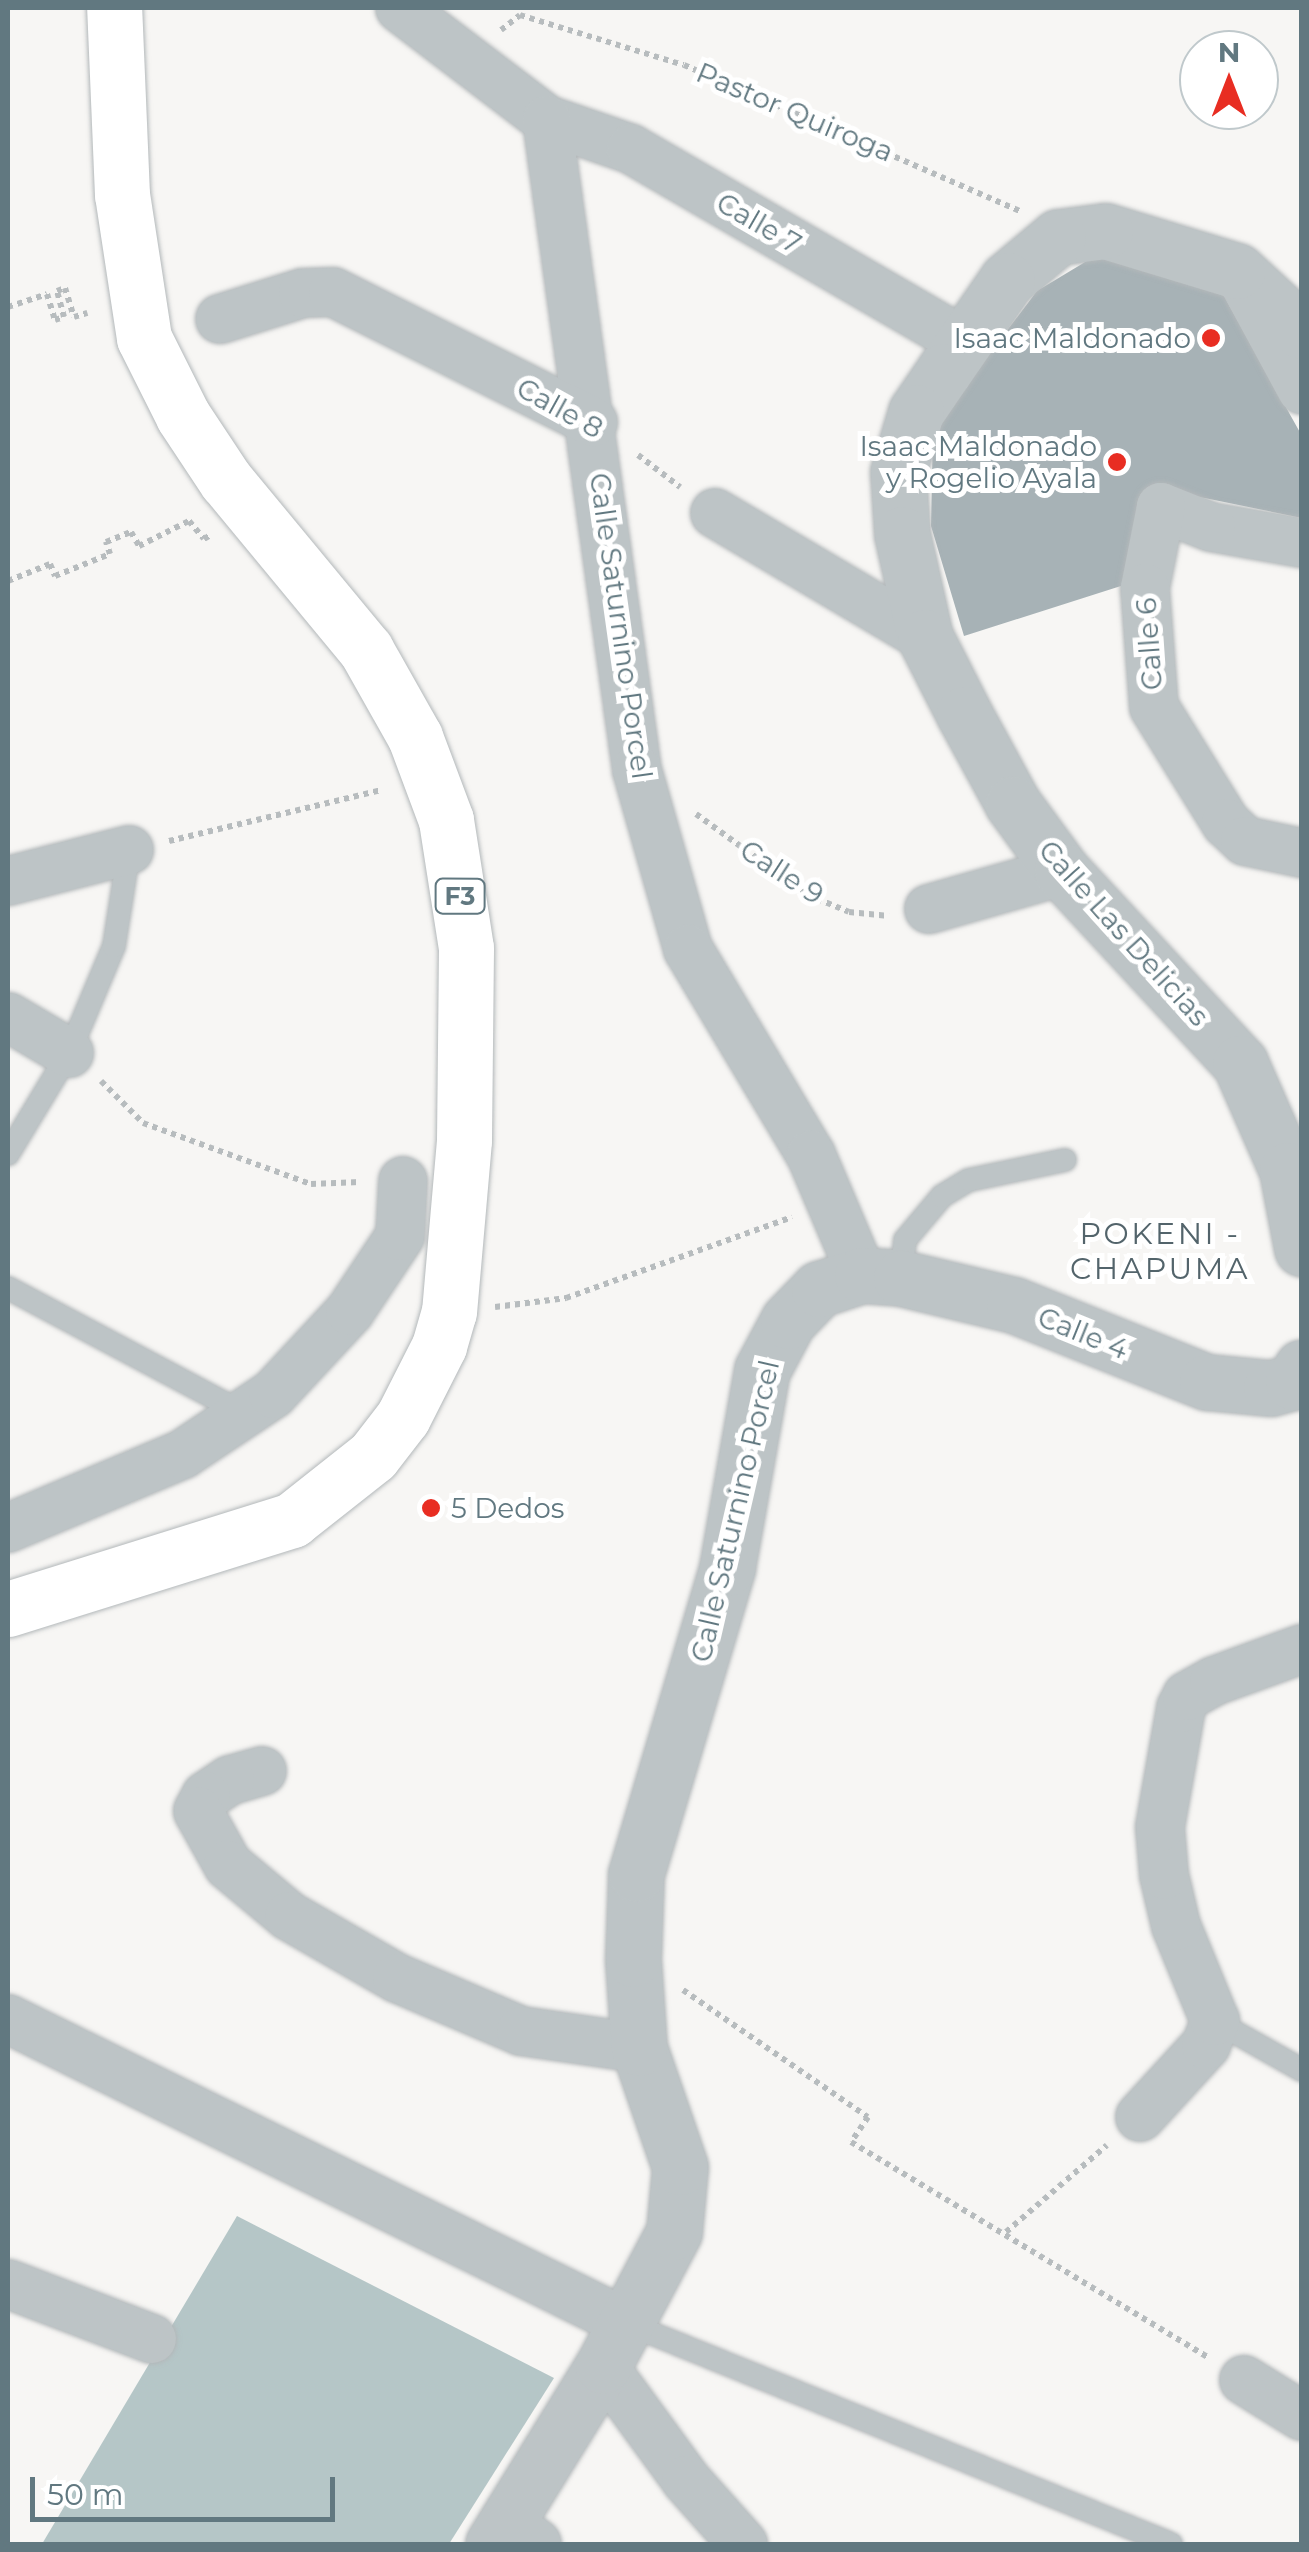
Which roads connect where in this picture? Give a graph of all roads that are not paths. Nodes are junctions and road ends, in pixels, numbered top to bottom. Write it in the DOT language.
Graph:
graph roads {
  1 [pos="114,8"];
  2 [pos="400,8"];
  3 [pos="547,120"];
  4 [pos="1238,271"];
  5 [pos="220,319"];
  6 [pos="1302,331"];
  7 [pos="964,342"];
  8 [pos="1302,390"];
  9 [pos="593,422"];
  10 [pos="715,513"];
  11 [pos="1302,543"];
  12 [pos="925,637"];
  13 [pos="129,850"];
  14 [pos="1302,852"];
  15 [pos="1062,871"];
  16 [pos="8,882"];
  17 [pos="929,909"];
  18 [pos="8,1016"];
  19 [pos="68,1053"];
  20 [pos="8,1154"];
  21 [pos="1066,1160"];
  22 [pos="404,1181"];
  23 [pos="1302,1249"];
  24 [pos="882,1276"];
  25 [pos="8,1288"];
  26 [pos="1299,1378"];
  27 [pos="247,1414"];
  28 [pos="8,1528"];
  29 [pos="8,1609"];
  30 [pos="1302,1648"];
  31 [pos="262,1771"];
  32 [pos="8,2019"];
  33 [pos="1215,2020"];
  34 [pos="639,2048"];
  35 [pos="1302,2070"];
  36 [pos="1140,2117"];
  37 [pos="8,2284"];
  38 [pos="152,2339"];
  39 [pos="615,2344"];
  40 [pos="1244,2380"];
  41 [pos="1302,2416"];
  42 [pos="512,2537"];
  43 [pos="744,2544"];
  44 [pos="1171,2544"];
  1 -- 29 [label="highway, F3"];
  2 -- 3 [label="street"];
  3 -- 7 [label="street, Calle 7"];
  3 -- 9 [label="street, Calle Saturnino Porcel"];
  4 -- 6 [label="street"];
  4 -- 7 [label="street, Calle Las Delicias"];
  4 -- 8 [label="street"];
  5 -- 9 [label="street, Calle 8"];
  7 -- 12 [label="street, Calle Las Delicias"];
  9 -- 24 [label="street, Calle Saturnino Porcel"];
  10 -- 12 [label="street"];
  11 -- 14 [label="street, Calle 6"];
  12 -- 15 [label="street, Calle Las Delicias"];
  13 -- 16 [label="street"];
  13 -- 19 [label="lane"];
  15 -- 17 [label="street"];
  15 -- 23 [label="street, Calle Las Delicias"];
  18 -- 19 [label="street"];
  19 -- 20 [label="lane"];
  21 -- 24 [label="lane"];
  22 -- 27 [label="street"];
  24 -- 26 [label="street, Calle 4"];
  24 -- 34 [label="street, Calle Saturnino Porcel"];
  25 -- 27 [label="lane"];
  27 -- 28 [label="street"];
  30 -- 33 [label="street"];
  31 -- 34 [label="street"];
  32 -- 39 [label="street"];
  33 -- 35 [label="lane"];
  33 -- 36 [label="street"];
  34 -- 39 [label="street, Calle Saturnino Porcel"];
  37 -- 38 [label="street"];
  39 -- 42 [label="street, Calle Saturnino Porcel"];
  39 -- 43 [label="street"];
  39 -- 44 [label="lane"];
  40 -- 41 [label="street"];
}
